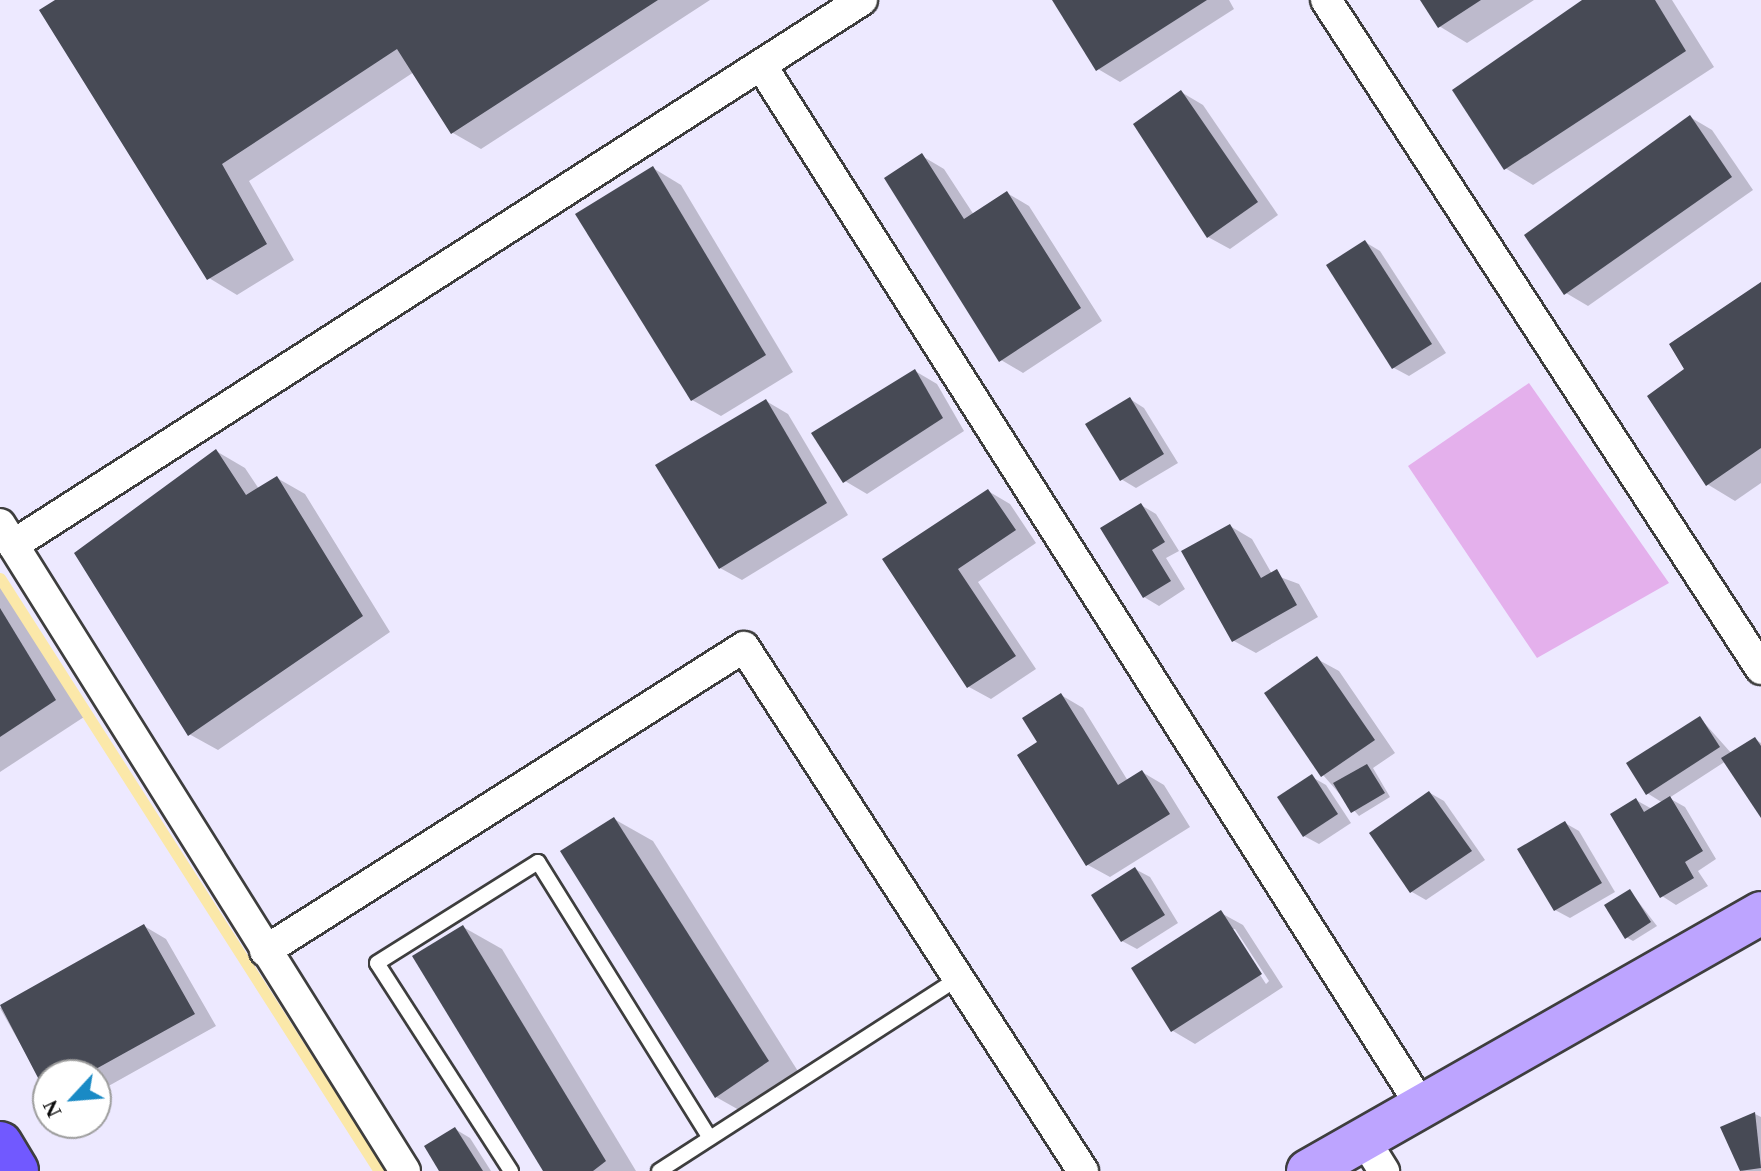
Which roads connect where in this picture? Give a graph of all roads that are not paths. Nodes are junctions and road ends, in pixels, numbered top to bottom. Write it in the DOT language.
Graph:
graph roads {
  1 [pos="862,0"];
  2 [pos="1326,0"];
  3 [pos="761,65"];
  4 [pos="7,534"];
  5 [pos="1761,669"];
  6 [pos="1761,913"];
  7 [pos="265,951"];
  8 [pos="959,978"];
  9 [pos="1422,1107"];
  10 [pos="710,1138"];
  11 [pos="0,1144"];
  12 [pos="1374,1155"];
  13 [pos="16,1171"];
  14 [pos="405,1171"];
  15 [pos="511,1171"];
  16 [pos="659,1171"];
  17 [pos="1083,1171"];
  18 [pos="1308,1171"];
  1 -- 3 [label="street"];
  2 -- 5 [label="street"];
  3 -- 4 [label="street"];
  3 -- 9 [label="street"];
  4 -- 7 [label="street"];
  6 -- 9 [label="street"];
  7 -- 8 [label="street"];
  7 -- 14 [label="street"];
  8 -- 10 [label="lane"];
  8 -- 17 [label="street"];
  9 -- 12 [label="street"];
  10 -- 15 [label="lane"];
  10 -- 16 [label="lane"];
  11 -- 13 [label="main road"];
  12 -- 18 [label="street"];
}
